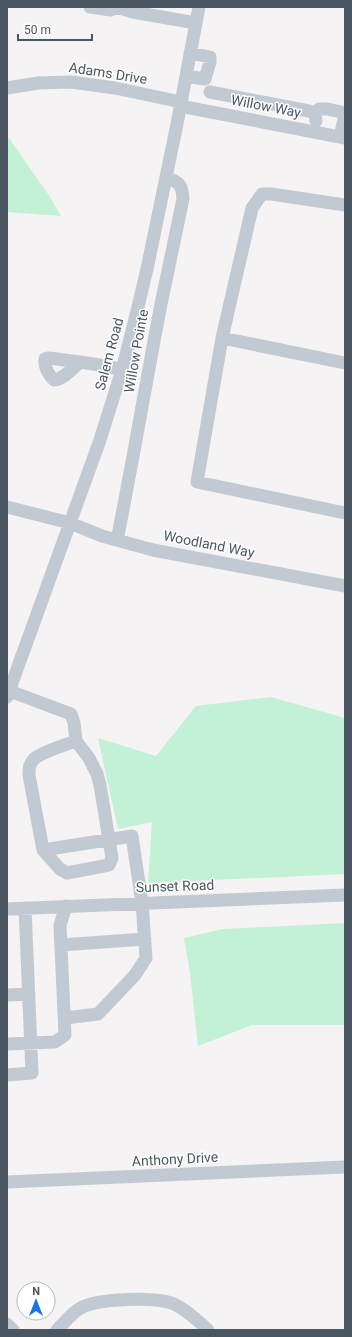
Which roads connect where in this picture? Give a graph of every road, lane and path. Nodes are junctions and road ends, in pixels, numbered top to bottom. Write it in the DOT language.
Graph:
graph roads {
  1 [pos="90,7"];
  2 [pos="116,7"];
  3 [pos="199,7"];
  4 [pos="196,23"];
  5 [pos="190,53"];
  6 [pos="186,76"];
  7 [pos="206,79"];
  8 [pos="7,88"];
  9 [pos="210,92"];
  10 [pos="181,104"];
  11 [pos="206,111"];
  12 [pos="315,114"];
  13 [pos="345,114"];
  14 [pos="314,131"];
  15 [pos="342,137"];
  16 [pos="166,177"];
  17 [pos="345,205"];
  18 [pos="222,338"];
  19 [pos="80,362"];
  20 [pos="345,363"];
  21 [pos="122,370"];
  22 [pos="7,507"];
  23 [pos="345,513"];
  24 [pos="70,523"];
  25 [pos="117,540"];
  26 [pos="345,586"];
  27 [pos="8,692"];
  28 [pos="76,741"];
  29 [pos="109,840"];
  30 [pos="43,850"];
  31 [pos="345,895"];
  32 [pos="142,903"];
  33 [pos="66,906"];
  34 [pos="7,908"];
  35 [pos="25,908"];
  36 [pos="145,939"];
  37 [pos="61,945"];
  38 [pos="29,994"];
  39 [pos="7,995"];
  40 [pos="64,1018"];
  41 [pos="31,1043"];
  42 [pos="7,1044"];
  43 [pos="7,1075"];
  44 [pos="345,1167"];
  45 [pos="7,1182"];
  46 [pos="7,1324"];
  47 [pos="13,1330"];
  48 [pos="57,1330"];
  49 [pos="208,1330"];
  1 -- 2 [label="street"];
  2 -- 4 [label="street"];
  3 -- 4 [label="street, Salem Road"];
  4 -- 5 [label="street, Salem Road"];
  5 -- 6 [label="street, Salem Road"];
  5 -- 7 [label="street"];
  6 -- 7 [label="street"];
  6 -- 10 [label="street, Salem Road"];
  7 -- 9 [label="street"];
  8 -- 10 [label="street, Adams Drive"];
  9 -- 11 [label="street"];
  9 -- 12 [label="street"];
  10 -- 11 [label="street, Willow Way"];
  10 -- 16 [label="street, Salem Road"];
  11 -- 14 [label="street, Willow Way"];
  12 -- 13 [label="street"];
  12 -- 14 [label="street"];
  13 -- 15 [label="street"];
  14 -- 15 [label="street, Willow Way"];
  16 -- 21 [label="street, Salem Road"];
  16 -- 25 [label="street, Willow Pointe"];
  17 -- 18 [label="street"];
  18 -- 20 [label="street"];
  18 -- 23 [label="street"];
  19 -- 21 [label="street"];
  21 -- 24 [label="street, Salem Road"];
  22 -- 24 [label="street, Woodland Way"];
  24 -- 25 [label="street, Woodland Way"];
  24 -- 27 [label="street, Salem Road"];
  25 -- 26 [label="street, Woodland Way"];
  27 -- 28 [label="street"];
  28 -- 29 [label="street"];
  28 -- 30 [label="street"];
  29 -- 30 [label="street"];
  29 -- 30 [label="street"];
  29 -- 32 [label="street"];
  31 -- 32 [label="street, Sunset Road"];
  32 -- 33 [label="street, Sunset Road"];
  32 -- 36 [label="street"];
  33 -- 35 [label="street, Sunset Road"];
  33 -- 37 [label="street"];
  34 -- 35 [label="street, Sunset Road"];
  35 -- 38 [label="street"];
  36 -- 37 [label="street"];
  36 -- 40 [label="street"];
  37 -- 40 [label="street"];
  38 -- 39 [label="street"];
  38 -- 41 [label="street"];
  40 -- 41 [label="street"];
  41 -- 42 [label="street"];
  41 -- 43 [label="street"];
  44 -- 45 [label="street, Anthony Drive"];
  46 -- 47 [label="street"];
  48 -- 49 [label="street"];
}
